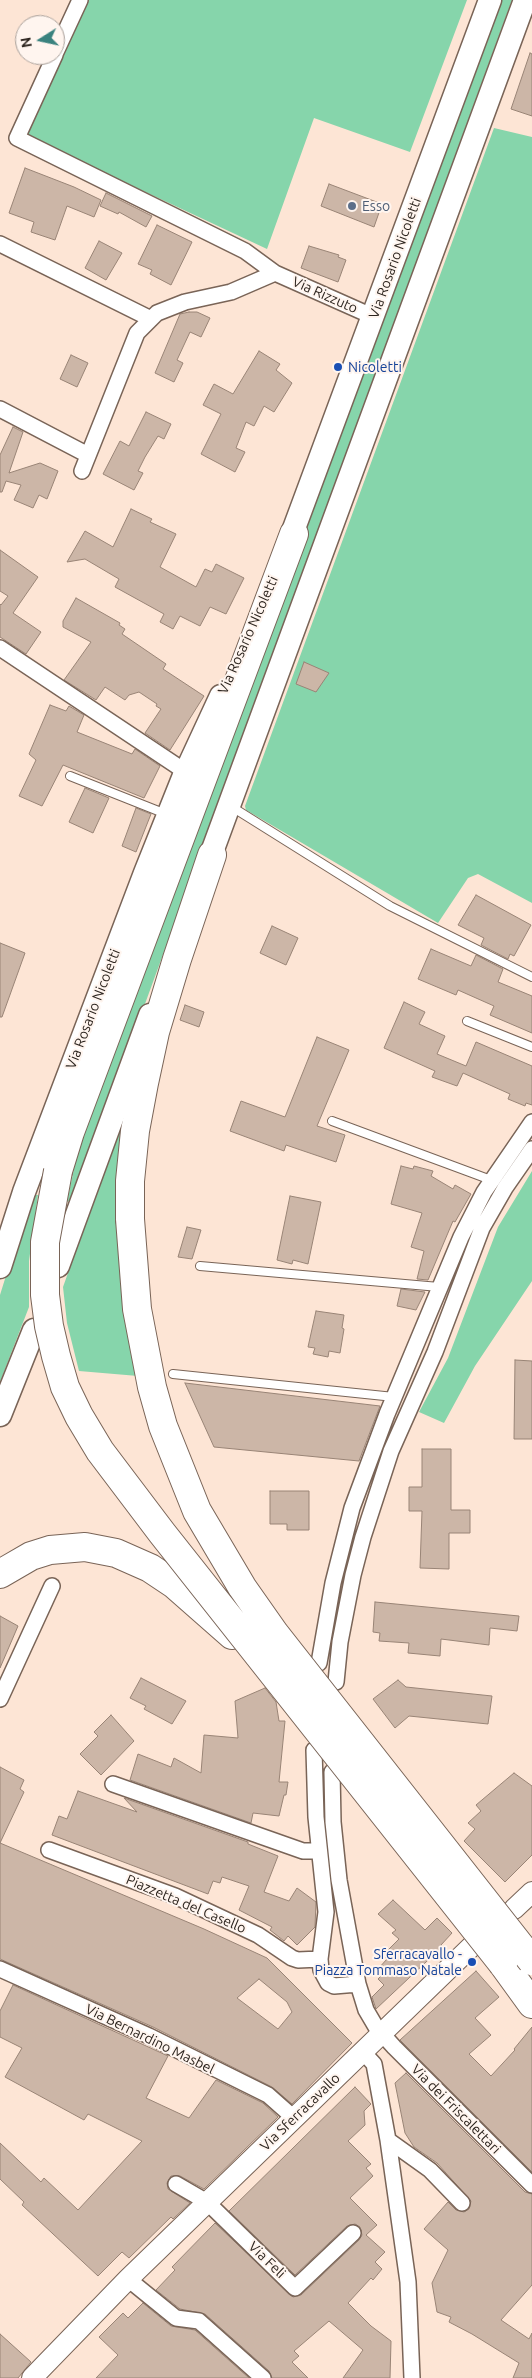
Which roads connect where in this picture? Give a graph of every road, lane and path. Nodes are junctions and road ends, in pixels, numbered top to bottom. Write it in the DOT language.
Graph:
graph roads {
  1 [pos="80,0"];
  2 [pos="490,0"];
  3 [pos="525,0"];
  4 [pos="65,33"];
  5 [pos="50,65"];
  6 [pos="0,244"];
  7 [pos="275,273"];
  8 [pos="374,317"];
  9 [pos="151,318"];
  10 [pos="0,409"];
  11 [pos="88,455"];
  12 [pos="82,471"];
  13 [pos="294,534"];
  14 [pos="0,648"];
  15 [pos="186,772"];
  16 [pos="70,776"];
  17 [pos="230,806"];
  18 [pos="168,815"];
  19 [pos="212,855"];
  20 [pos="532,977"];
  21 [pos="466,1021"];
  22 [pos="532,1047"];
  23 [pos="332,1121"];
  24 [pos="532,1122"];
  25 [pos="532,1149"];
  26 [pos="492,1180"];
  27 [pos="58,1266"];
  28 [pos="200,1266"];
  29 [pos="0,1267"];
  30 [pos="439,1287"];
  31 [pos="34,1330"];
  32 [pos="173,1374"];
  33 [pos="394,1396"];
  34 [pos="0,1415"];
  35 [pos="0,1574"];
  36 [pos="52,1586"];
  37 [pos="319,1663"];
  38 [pos="264,1664"];
  39 [pos="336,1682"];
  40 [pos="0,1700"];
  41 [pos="314,1750"];
  42 [pos="332,1772"];
  43 [pos="114,1784"];
  44 [pos="49,1850"];
  45 [pos="318,1851"];
  46 [pos="532,1892"];
  47 [pos="514,1909"];
  48 [pos="472,1946"];
  49 [pos="522,1958"];
  50 [pos="320,1959"];
  51 [pos="0,1969"];
  52 [pos="358,1984"];
  53 [pos="532,2000"];
  54 [pos="532,2004"];
  55 [pos="381,2032"];
  56 [pos="362,2051"];
  57 [pos="294,2118"];
  58 [pos="388,2140"];
  59 [pos="176,2184"];
  60 [pos="532,2185"];
  61 [pos="206,2202"];
  62 [pos="462,2203"];
  63 [pos="353,2232"];
  64 [pos="128,2279"];
  65 [pos="32,2378"];
  66 [pos="263,2378"];
  67 [pos="412,2378"];
  1 -- 4 [label="street"];
  2 -- 8 [label="main road, Via Rosario Nicoletti"];
  3 -- 17 [label="main road"];
  5 -- 7 [label="street, Via Rizzuto"];
  6 -- 9 [label="street"];
  7 -- 8 [label="street, Via Rizzuto"];
  7 -- 9 [label="street"];
  8 -- 13 [label="main road, Via Rosario Nicoletti"];
  9 -- 11 [label="street"];
  10 -- 11 [label="street"];
  11 -- 12 [label="street"];
  13 -- 15 [label="main road, Via Rosario Nicoletti"];
  13 -- 38 [label="highway, bridge"];
  14 -- 15 [label="street"];
  15 -- 18 [label="main road, Via Rosario Nicoletti"];
  16 -- 18 [label="lane"];
  17 -- 19 [label="main road"];
  17 -- 20 [label="lane"];
  18 -- 29 [label="main road, Via Rosario Nicoletti"];
  19 -- 27 [label="main road"];
  19 -- 49 [label="highway, bridge"];
  21 -- 22 [label="lane"];
  23 -- 26 [label="lane"];
  24 -- 26 [label="street"];
  25 -- 39 [label="street"];
  26 -- 30 [label="street"];
  28 -- 30 [label="lane"];
  30 -- 33 [label="street"];
  31 -- 34 [label="main road"];
  32 -- 33 [label="lane"];
  33 -- 37 [label="street"];
  35 -- 38 [label="highway, bridge"];
  36 -- 40 [label="street"];
  38 -- 49 [label="highway, bridge"];
  41 -- 45 [label="street"];
  42 -- 52 [label="street, Via dei Friscalettari"];
  43 -- 45 [label="street"];
  44 -- 50 [label="street, Piazzetta del Casello"];
  45 -- 50 [label="street"];
  46 -- 47 [label="street"];
  48 -- 55 [label="street, Via Sferracavallo"];
  49 -- 53 [label="highway"];
  49 -- 54 [label="highway"];
  50 -- 52 [label="street"];
  51 -- 57 [label="street, Via Bernardino Masbel"];
  52 -- 55 [label="street, Via dei Friscalettari"];
  55 -- 56 [label="street, Via Sferracavallo"];
  55 -- 60 [label="street, Via dei Friscalettari"];
  56 -- 57 [label="street, Via Sferracavallo"];
  56 -- 58 [label="street"];
  57 -- 61 [label="street, Via Sferracavallo"];
  58 -- 62 [label="street"];
  58 -- 67 [label="street"];
  59 -- 61 [label="street, Via Feli"];
  61 -- 63 [label="street, Via Feli"];
  61 -- 64 [label="street, Via Sferracavallo"];
  64 -- 65 [label="street, Via Sferracavallo"];
  64 -- 66 [label="street"];
}
